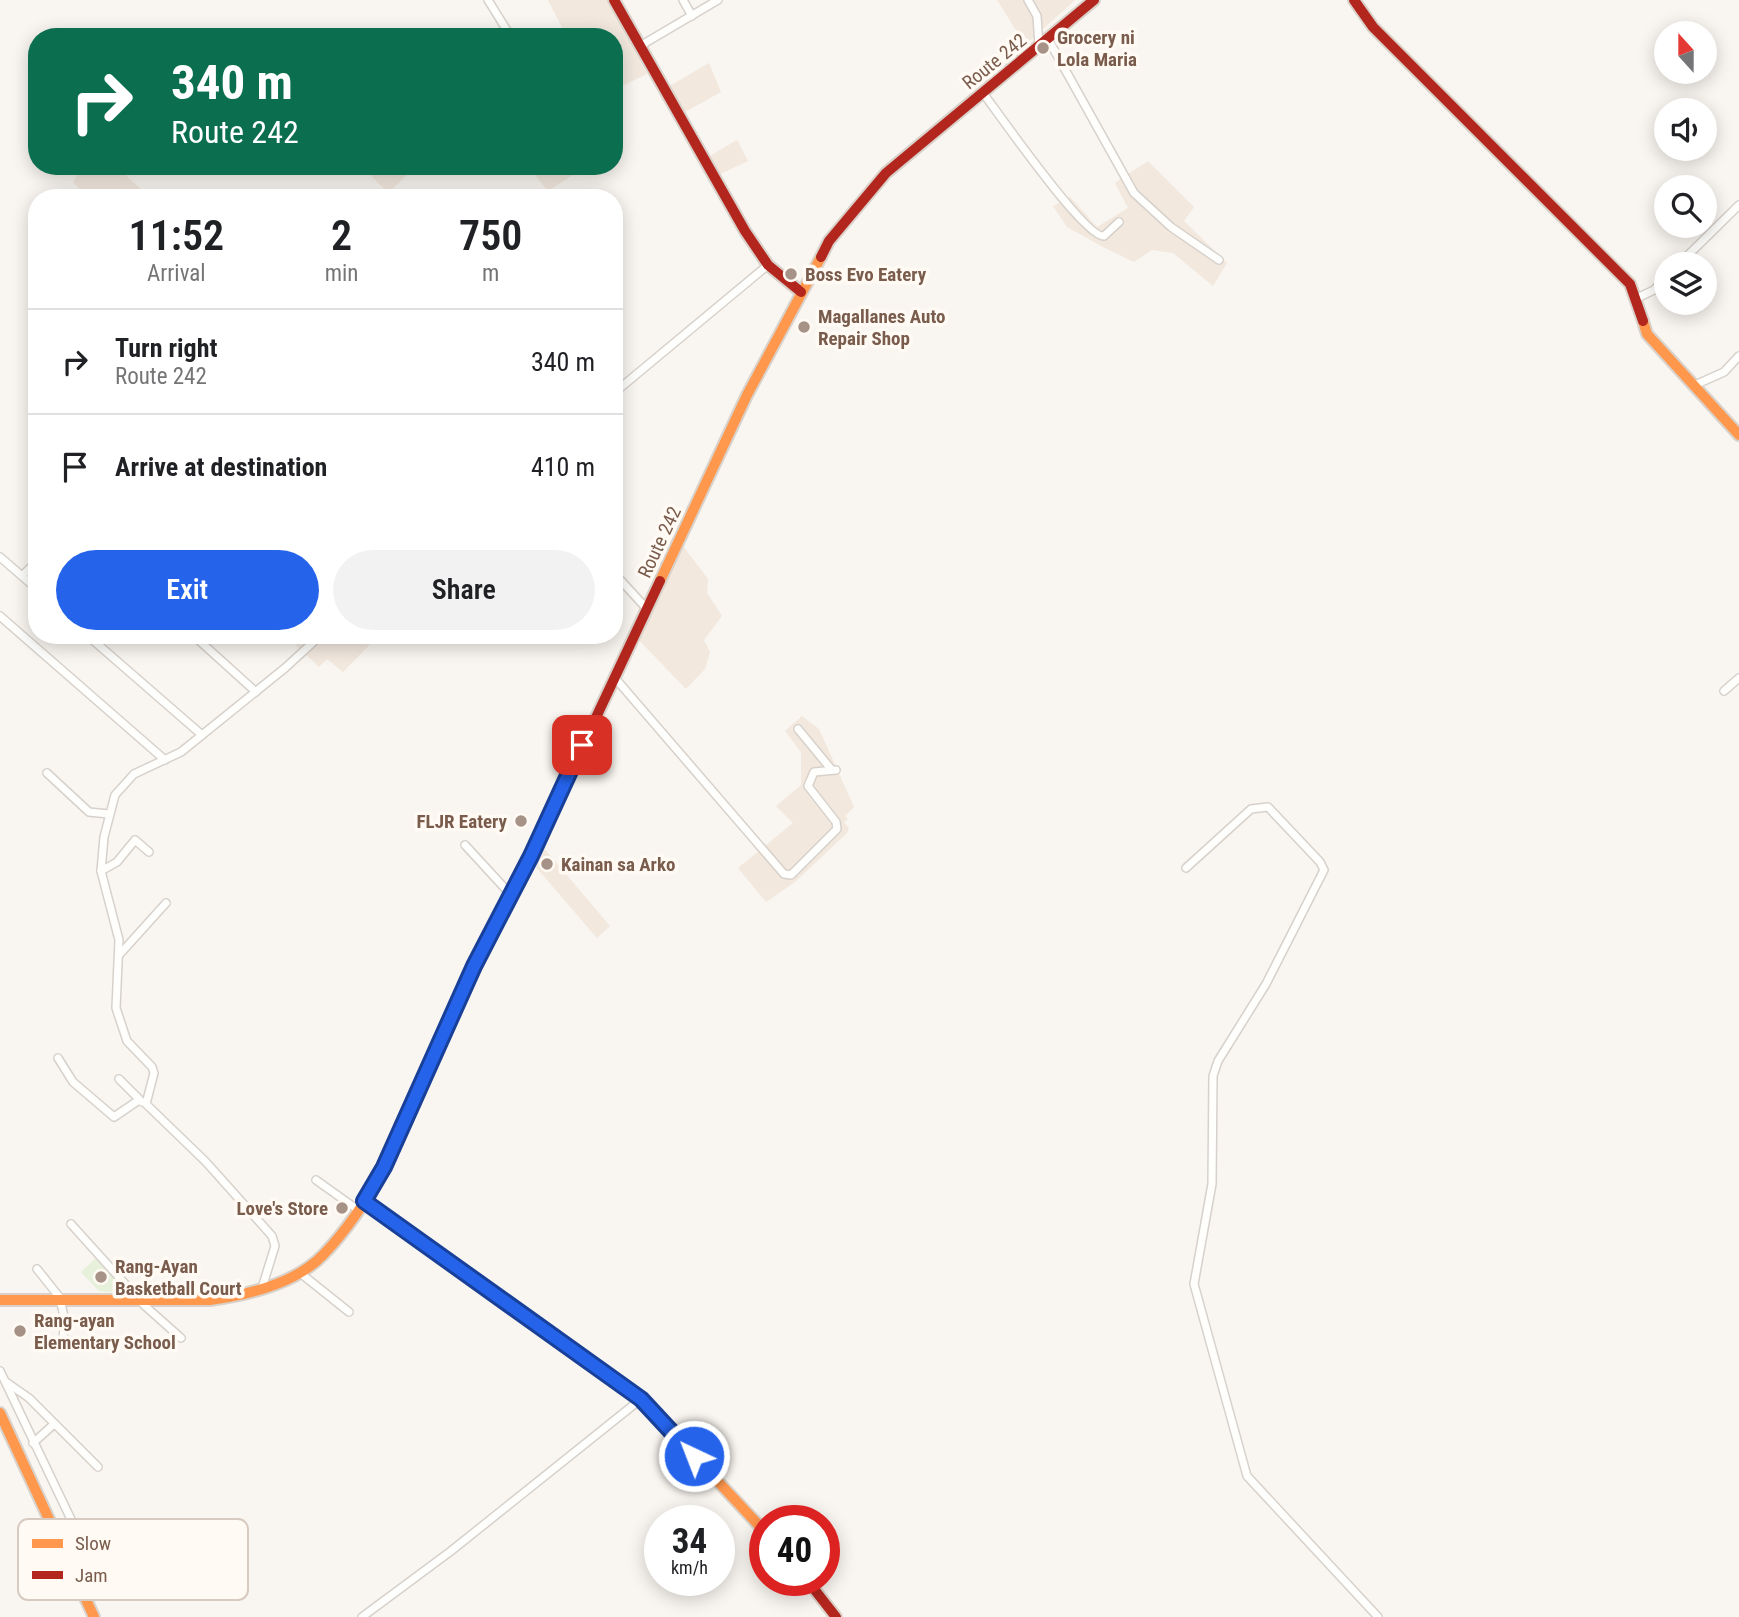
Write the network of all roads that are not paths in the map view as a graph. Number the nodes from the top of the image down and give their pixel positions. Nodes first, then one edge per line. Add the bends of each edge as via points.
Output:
1 (488, 0) edge
2 (614, 0) edge
3 (683, 0) edge
4 (718, 0) edge
5 (1028, 0) edge
6 (1094, 0) edge
7 (1354, 0) edge
8 (692, 16) junction
9 (505, 28) edge
10 (1044, 43) junction
11 (640, 46) junction
12 (983, 93) junction
13 (1739, 205) edge
14 (1119, 222) dead end
15 (1691, 252) edge
16 (1219, 260) dead end
17 (768, 265) junction
18 (1654, 290) edge
19 (800, 292) junction
20 (1637, 298) junction
21 (1739, 356) edge
22 (1695, 384) junction
23 (623, 386) edge
24 (1739, 435) edge
25 (0, 557) edge
26 (28, 570) edge
27 (22, 576) junction
28 (28, 581) edge
29 (623, 583) edge
30 (647, 609) junction
31 (0, 616) edge
32 (28, 640) edge
33 (32, 644) edge
34 (97, 644) edge
35 (204, 644) edge
36 (311, 644) edge
37 (615, 678) junction
38 (1739, 678) edge
39 (1724, 691) dead end
40 (256, 692) junction
41 (799, 729) dead end
42 (202, 735) junction
43 (165, 760) junction
44 (47, 773) dead end
45 (108, 814) junction
46 (465, 845) dead end
47 (149, 852) dead end
48 (1186, 868) dead end
49 (101, 871) junction
50 (511, 895) junction
51 (166, 903) dead end
52 (120, 954) junction
53 (58, 1058) dead end
54 (119, 1079) dead end
55 (143, 1102) junction
56 (316, 1180) dead end
57 (361, 1206) junction
58 (71, 1224) dead end
59 (37, 1269) dead end
60 (299, 1272) junction
61 (262, 1288) junction
62 (0, 1300) edge
63 (61, 1300) junction
64 (139, 1300) junction
65 (349, 1312) dead end
66 (63, 1337) dead end
67 (181, 1338) dead end
68 (0, 1371) edge
69 (6, 1382) junction
70 (641, 1399) junction
71 (0, 1413) edge
72 (53, 1425) junction
73 (33, 1443) junction
74 (98, 1467) dead end
75 (749, 1515) edge
76 (49, 1519) edge
77 (71, 1519) edge
78 (820, 1596) edge
79 (86, 1600) edge
80 (94, 1617) edge
81 (362, 1617) edge
82 (836, 1617) edge
83 (1378, 1617) edge

1 - 9 street
2 - 11 main road
3 - 8 street
4 - 8 street
5 - 10 street
6 - 10 main road, Route 242
7 - 20 main road via 1373,27 1630,284
8 - 11 street
10 - 12 main road, Route 242
10 - 16 street via 1134,193 1171,227
11 - 17 main road
12 - 14 street via 1066,203 1096,234 1104,236
12 - 19 main road, Route 242 via 870,189 829,241
13 - 15 street
17 - 19 main road
17 - 23 street
18 - 20 street
19 - 30 main road, Route 242
20 - 22 main road via 1647,334
21 - 22 street via 1724,372
22 - 24 main road
25 - 27 street
26 - 27 street
27 - 28 street
29 - 30 street
30 - 37 main road, Route 242
31 - 32 street
33 - 43 street
34 - 42 street
35 - 40 street
36 - 40 street
37 - 41 street via 784,874 790,875 837,829 808,786 814,772 834,770
37 - 50 main road, Route 242
38 - 39 street
40 - 42 street
42 - 43 street
43 - 45 street via 124,781
44 - 45 street via 89,812
45 - 49 street
46 - 50 street
47 - 49 street via 135,841 117,862
48 - 83 street via 1251,809 1268,807 1324,870 1213,1076 1212,1184 1194,1284 1247,1476
49 - 52 street
50 - 57 main road, Route 242 via 384,1167
51 - 52 street
52 - 55 street via 116,1009 127,1041 154,1073
53 - 55 street via 74,1082 114,1117
54 - 55 street
55 - 61 street via 206,1162 272,1236 275,1246
56 - 57 street
57 - 60 main road, Route 242 via 322,1256
57 - 70 main road
58 - 64 street
59 - 63 street
60 - 61 main road, Route 242
60 - 65 street
61 - 64 main road, Route 242 via 210,1300
62 - 63 main road, Route 242
63 - 64 main road, Route 242
63 - 66 street
64 - 67 street
68 - 69 street
69 - 72 street via 29,1398
69 - 73 street
70 - 75 main road
70 - 81 street
71 - 76 main road
72 - 73 street
72 - 74 street
73 - 77 street
78 - 82 main road
79 - 80 main road

